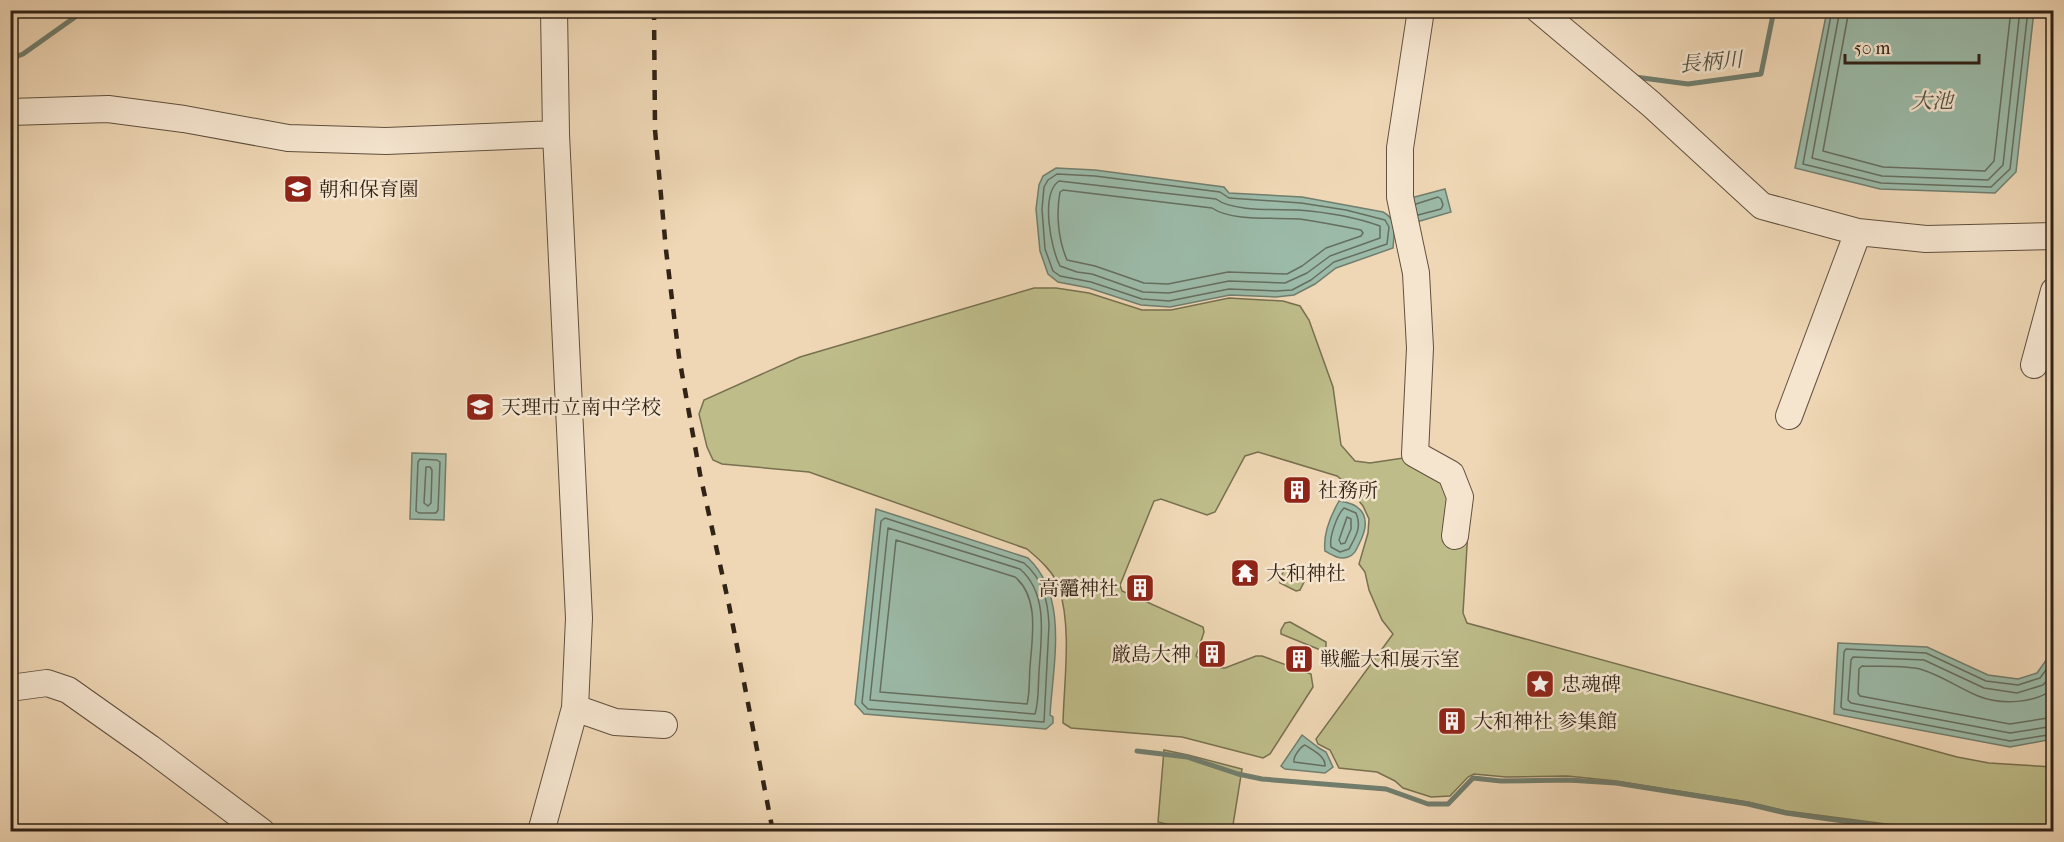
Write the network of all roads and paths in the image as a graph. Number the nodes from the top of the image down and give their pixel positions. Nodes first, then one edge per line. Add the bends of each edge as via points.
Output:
1 (554, 10) edge
2 (1421, 10) edge
3 (1539, 10) edge
4 (1570, 23) edge
5 (10, 112) edge
6 (556, 134) junction
7 (1858, 232) junction
8 (2054, 236) edge
9 (2054, 291) edge
10 (2034, 365) dead end
11 (1789, 416) dead end
12 (1455, 536) dead end
13 (10, 688) edge
14 (575, 708) junction
15 (664, 725) dead end
16 (262, 831) edge
17 (541, 831) edge

1 - 6 street
2 - 12 street via 1400,148 1400,197 1416,273 1420,348 1415,454 1451,474 1460,497
3 - 4 street
4 - 7 street via 1762,206
5 - 6 street via 108,109 288,138 386,141
6 - 14 street via 579,618
7 - 8 street via 1926,239
7 - 11 street
9 - 10 street
13 - 16 street via 47,683 78,696
14 - 15 street via 615,722
14 - 17 street

